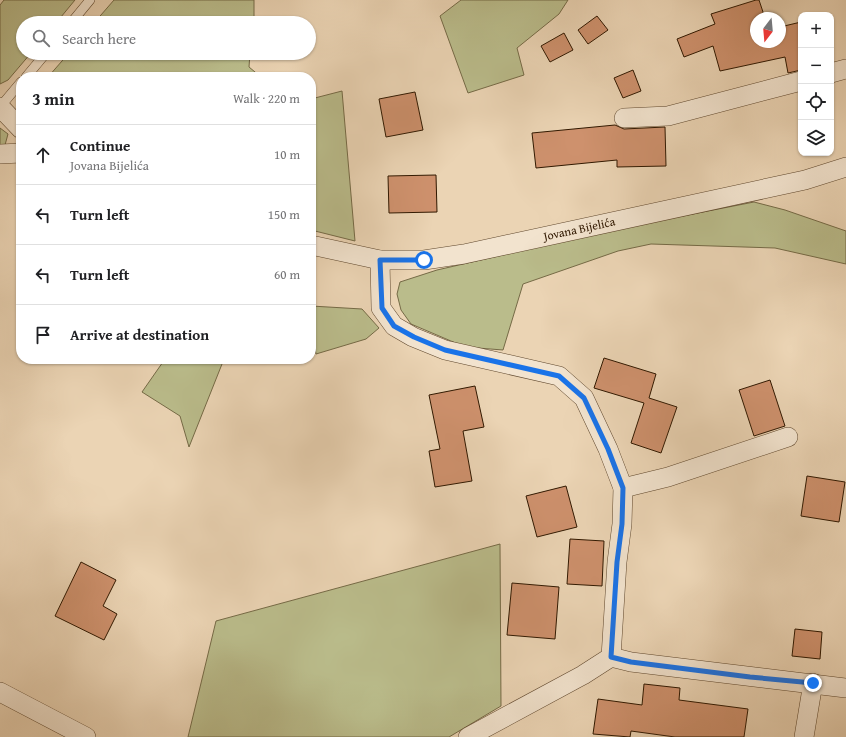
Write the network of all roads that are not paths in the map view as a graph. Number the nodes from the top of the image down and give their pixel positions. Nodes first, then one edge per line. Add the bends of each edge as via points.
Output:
1 (90, 0) edge
2 (77, 16) edge
3 (40, 60) edge
4 (846, 69) edge
5 (30, 72) edge
6 (834, 72) edge
7 (798, 82) edge
8 (16, 88) edge
9 (0, 108) edge
10 (624, 118) dead end
11 (16, 124) edge
12 (16, 153) edge
13 (0, 154) edge
14 (846, 167) edge
15 (316, 246) edge
16 (380, 260) junction
17 (788, 438) dead end
18 (623, 488) junction
19 (611, 657) junction
20 (813, 683) junction
21 (846, 688) edge
22 (0, 692) edge
23 (86, 737) edge
24 (468, 737) edge
25 (804, 737) edge

1 - 2 lane
3 - 5 lane
4 - 6 street
7 - 10 street via 668,116
8 - 9 lane
9 - 11 street
12 - 13 street
14 - 16 street, Jovana Bijelića via 805,180 464,254 424,260
15 - 16 street, Jovana Bijelića
16 - 18 street via 382,308 394,326 445,350 559,376 584,398
17 - 18 street via 668,477
18 - 19 street
19 - 20 street via 631,662
19 - 24 street via 583,675
20 - 21 street
20 - 25 street
22 - 23 street

